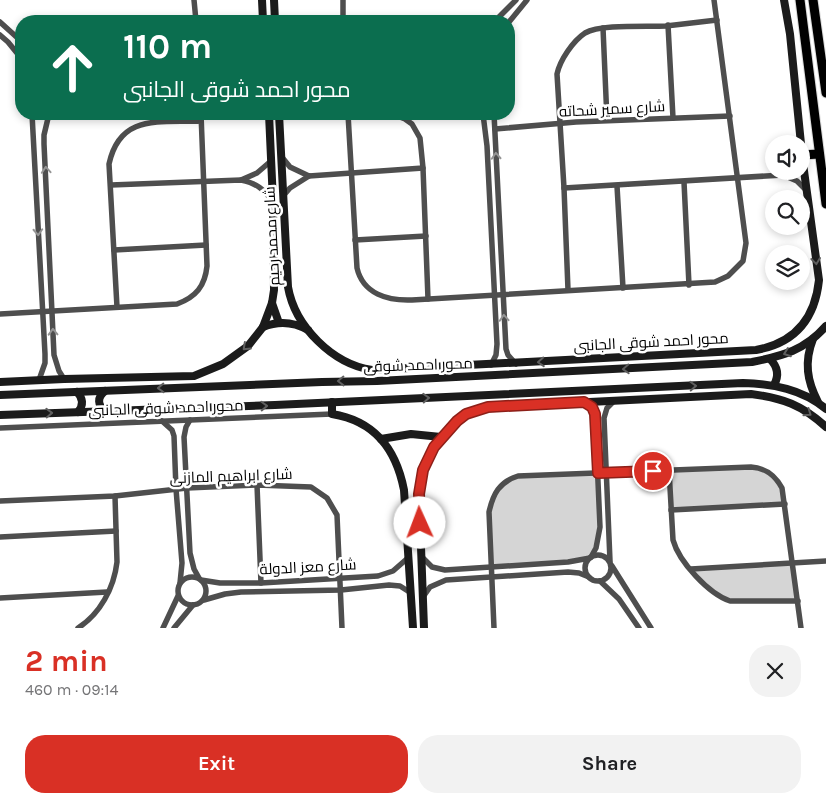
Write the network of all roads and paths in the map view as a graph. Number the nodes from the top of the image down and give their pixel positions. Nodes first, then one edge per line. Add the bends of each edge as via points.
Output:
1 (194, 0) edge
2 (262, 0) edge
3 (274, 0) edge
4 (342, 0) edge
5 (516, 0) edge
6 (527, 0) edge
7 (714, 0) edge
8 (784, 0) edge
9 (800, 0) edge
10 (813, 0) edge
11 (195, 15) edge
12 (263, 15) edge
13 (275, 15) edge
14 (343, 15) edge
15 (501, 15) edge
16 (515, 15) edge
17 (717, 20) junction
18 (0, 22) edge
19 (668, 26) junction
20 (603, 28) junction
21 (0, 35) edge
22 (15, 36) edge
23 (15, 51) edge
24 (826, 93) edge
25 (730, 116) junction
26 (673, 118) junction
27 (32, 120) edge
28 (48, 120) edge
29 (269, 120) edge
30 (279, 120) edge
31 (348, 120) edge
32 (406, 120) edge
33 (484, 120) edge
34 (494, 120) edge
35 (607, 120) junction
36 (201, 121) joint
37 (560, 123) junction
38 (495, 129) junction
39 (800, 135) edge
40 (819, 154) junction
41 (810, 155) edge
42 (281, 156) junction
43 (271, 161) junction
44 (423, 168) junction
45 (350, 174) junction
46 (765, 175) edge
47 (309, 176) junction
48 (738, 178) junction
49 (241, 180) junction
50 (795, 180) edge
51 (204, 182) junction
52 (684, 182) junction
53 (111, 184) junction
54 (617, 186) junction
55 (564, 188) junction
56 (807, 190) edge
57 (283, 196) junction
58 (273, 202) junction
59 (826, 204) edge
60 (810, 212) edge
61 (426, 236) junction
62 (355, 240) junction
63 (206, 245) junction
64 (114, 250) junction
65 (689, 285) junction
66 (623, 288) junction
67 (568, 290) junction
68 (494, 294) junction
69 (503, 294) junction
70 (428, 298) junction
71 (272, 303) junction
72 (292, 303) junction
73 (117, 307) junction
74 (43, 312) junction
75 (53, 312) junction
76 (0, 314) edge
77 (283, 323) junction
78 (826, 326) edge
79 (263, 327) junction
80 (311, 333) junction
81 (813, 339) junction
82 (770, 359) junction
83 (516, 364) junction
84 (490, 365) junction
85 (377, 370) junction
86 (194, 376) junction
87 (64, 379) junction
88 (39, 380) junction
89 (377, 381) junction
90 (0, 382) edge
91 (774, 385) junction
92 (194, 387) junction
93 (643, 388) junction
94 (105, 391) junction
95 (77, 392) junction
96 (502, 394) junction
97 (0, 395) edge
98 (643, 400) junction
99 (614, 401) junction
100 (332, 402) junction
101 (584, 402) junction
102 (819, 403) junction
103 (503, 406) junction
104 (826, 408) edge
105 (106, 411) junction
106 (78, 412) junction
107 (332, 414) junction
108 (0, 415) edge
109 (190, 420) junction
110 (162, 421) junction
111 (826, 427) edge
112 (0, 428) edge
113 (441, 437) junction
114 (381, 439) junction
115 (669, 470) junction
116 (598, 473) junction
117 (606, 473) junction
118 (257, 485) junction
119 (187, 488) junction
120 (176, 489) junction
121 (115, 496) junction
122 (0, 501) edge
123 (785, 504) junction
124 (671, 510) junction
125 (116, 531) junction
126 (0, 537) edge
127 (421, 556) junction
128 (409, 557) junction
129 (591, 557) junction
130 (826, 561) edge
131 (610, 563) junction
132 (793, 563) junction
133 (491, 568) junction
134 (690, 569) junction
135 (589, 577) junction
136 (341, 578) junction
137 (492, 578) junction
138 (200, 579) junction
139 (600, 581) junction
140 (180, 583) junction
141 (261, 583) junction
142 (341, 590) junction
143 (107, 592) junction
144 (411, 593) junction
145 (178, 596) junction
146 (423, 597) junction
147 (0, 598) edge
148 (204, 600) junction
149 (798, 601) junction
150 (193, 605) junction
151 (78, 628) edge
152 (163, 628) edge
153 (174, 628) edge
154 (342, 628) edge
155 (413, 628) edge
156 (424, 628) edge
157 (494, 628) edge
158 (639, 628) edge
159 (651, 628) edge
160 (801, 628) edge

1 - 11 street
2 - 12 street
3 - 13 street
4 - 14 street
5 - 15 street
6 - 16 street
7 - 17 street
8 - 39 street
9 - 40 main road
10 - 24 main road
17 - 19 street
17 - 25 street
18 - 22 street
19 - 20 street
19 - 26 street
20 - 35 street
20 - 37 street via 584,34 558,66
21 - 23 street
25 - 26 street, شارع سمير شحاته
25 - 48 street
26 - 35 street, شارع سمير شحاته
27 -> 74 street
75 -> 28 street via 44,144
29 - 43 street, شارع محمد رحيم
30 - 42 street, شارع محمد رحيم
31 - 45 street
32 - 44 street via 417,131
33 - 68 street
34 - 38 street
35 - 37 street, شارع سمير شحاته
36 - 51 street
36 - 53 street via 148,123 126,131 112,151 109,164
37 - 38 street, شارع سمير شحاته
37 - 55 street
69 -> 38 street
40 - 41 main road
40 - 59 main road
42 - 47 street via 290,167
42 - 57 street, شارع محمد رحيم
43 - 49 street via 257,173
43 - 58 street, شارع محمد رحيم
44 - 45 street
44 - 61 street
45 - 47 street
45 - 62 street
46 - 48 street
47 - 57 street
48 - 52 street
48 - 65 street via 746,243 743,261 721,280
49 - 51 street
49 - 58 street via 260,187
50 - 56 street
51 - 53 street
51 - 63 street
52 - 54 street
52 - 65 street
53 - 64 street
54 - 55 street
54 - 66 street
55 - 67 street
57 - 72 street, شارع محمد رحيم via 288,288
58 - 71 street, شارع محمد رحيم
60 -> 83 street, محور احمد شوقى الجانبى via 819,280 817,297 799,328 773,347
61 - 62 street
61 - 70 street
62 - 70 street via 359,274 368,288 380,296 397,300
63 - 64 street
63 - 73 street via 206,277 202,286 187,300 177,304
64 - 73 street
65 - 66 street
66 - 67 street
67 - 69 street
68 - 69 street
68 - 70 street
68 - 84 street via 497,350
83 -> 69 street via 506,349
71 - 77 street
71 - 79 street, شارع محمد رحيم
72 - 77 street
72 - 80 street, شارع محمد رحيم
73 - 75 street
74 - 75 street
74 - 76 street
74 - 88 street via 45,363
87 -> 75 street via 54,355
77 - 79 street
77 - 80 street via 300,326
78 - 81 street, محور احمد شوقى
79 -> 86 street, شارع محمد رحيم via 236,356
80 - 85 street, شارع محمد رحيم via 341,359
81 -> 82 street, محور احمد شوقى via 790,353
81 - 102 street via 807,371
82 -> 89 street, محور احمد شوقى
82 - 91 street via 777,369
83 - 84 street, محور احمد شوقى الجانبى
84 - 85 street, محور احمد شوقى الجانبى
85 - 89 street
86 - 87 street, محور احمد شوقى الجانبى
86 - 92 street
87 - 88 street, محور احمد شوقى الجانبى
88 - 90 street, محور احمد شوقى الجانبى
89 -> 92 street, محور احمد شوقى
93 -> 91 street
91 - 102 street
92 -> 94 street, محور احمد شوقى
93 - 96 street
93 - 98 street
94 - 95 street, محور احمد شوقى
94 - 105 street via 99,403
95 - 97 street, محور احمد شوقى
95 - 106 street via 82,400
100 -> 96 street
96 - 103 street
98 - 99 street
98 -> 111 street via 751,394 769,396 800,406
99 - 101 street
99 - 117 street via 604,418
105 -> 100 street
100 - 107 street
101 - 103 street
101 - 116 street via 592,407 595,414
102 - 104 street
103 - 113 street via 466,414
105 - 106 street
108 -> 106 street
107 - 109 street, محور احمد شوقى الجانبى
107 - 114 street via 363,424
109 - 110 street, محور احمد شوقى الجانبى
109 - 119 street via 185,432
110 - 112 street, محور احمد شوقى الجانبى
110 - 120 street via 174,436
113 - 114 street via 411,434
113 - 127 street via 428,458 420,482
114 - 128 street via 390,450 401,475
115 - 117 street
115 - 123 street via 767,470 782,488
115 - 124 street
116 - 117 street
116 - 129 street via 600,532
116 - 133 street via 518,476 504,482 494,494 489,512
117 - 131 street
118 - 119 street, شارع ابراهيم المازنى
118 - 136 street, شارع ابراهيم المازنى via 311,487 327,498 337,515
118 - 141 street
119 - 120 street, شارع ابراهيم المازنى
119 - 138 street via 190,553
120 - 121 street, شارع ابراهيم المازنى
120 - 140 street via 182,563
121 - 122 street, شارع ابراهيم المازنى
121 - 125 street
123 - 124 street
123 - 132 street
124 - 134 street via 675,549
125 - 126 street
125 - 143 street via 116,571
127 - 128 street
127 - 133 street via 438,569
127 - 146 street
128 - 136 street, شارع معز الدولة via 396,570 386,574
128 - 144 street
129 - 131 street via 602,555
129 - 133 street
129 - 135 street via 586,567
130 - 132 street
131 - 139 street via 609,576
131 - 159 street
132 - 134 street
132 - 149 street
133 - 137 street
134 - 149 street via 716,595 730,601
135 - 137 street via 568,572
135 - 139 street
136 - 141 street, شارع معز الدولة
136 - 142 street, شارع ابراهيم المازنى
137 - 146 street via 446,580 430,588
137 - 157 street
138 - 140 street via 190,577
138 - 141 street, شارع معز الدولة
138 - 148 street via 206,589
139 - 158 street via 619,599
140 - 145 street
142 - 144 street, شارع معز الدولة via 389,585 400,586
142 - 148 street, شارع معز الدولة via 241,592
142 - 154 street, شارع ابراهيم المازنى
143 - 147 street
143 - 151 street via 96,613
144 - 155 street
145 - 150 street via 184,603
145 - 152 street
146 - 156 street
148 - 150 street
149 - 160 street
150 - 153 street

